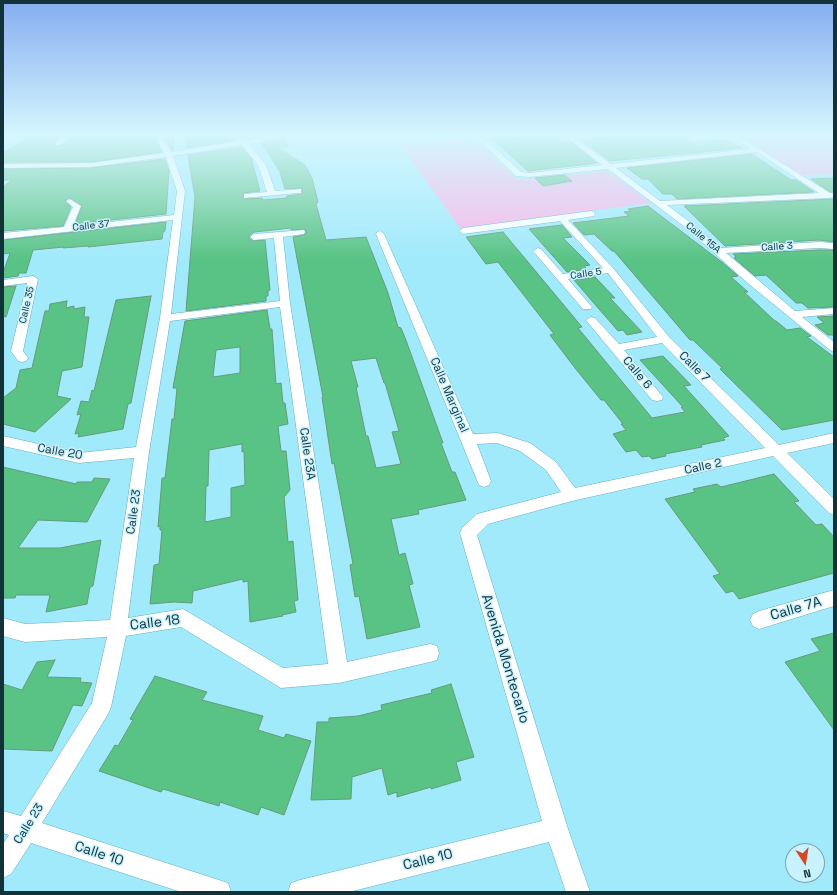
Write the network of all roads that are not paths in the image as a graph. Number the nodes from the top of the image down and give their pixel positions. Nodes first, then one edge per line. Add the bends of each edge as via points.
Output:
1 (176, 177) edge
2 (266, 177) edge
3 (624, 177) edge
4 (801, 177) edge
5 (298, 191) dead end
6 (272, 194) junction
7 (247, 196) dead end
8 (832, 196) edge
9 (70, 201) dead end
10 (661, 203) junction
11 (591, 214) dead end
12 (178, 217) junction
13 (562, 218) junction
14 (68, 228) junction
15 (463, 231) dead end
16 (301, 232) dead end
17 (278, 234) junction
18 (380, 234) dead end
19 (3, 236) edge
20 (254, 237) dead end
21 (834, 246) edge
22 (538, 251) dead end
23 (719, 251) junction
24 (610, 270) junction
25 (561, 277) junction
26 (3, 283) edge
27 (285, 303) junction
28 (587, 307) dead end
29 (834, 311) edge
30 (792, 314) junction
31 (165, 318) junction
32 (591, 320) dead end
33 (665, 339) junction
34 (616, 348) junction
35 (834, 348) edge
36 (22, 358) dead end
37 (657, 397) dead end
38 (834, 438) edge
39 (468, 439) junction
40 (3, 441) edge
41 (778, 451) junction
42 (142, 452) junction
43 (484, 481) dead end
44 (572, 495) junction
45 (834, 509) edge
46 (834, 598) edge
47 (759, 620) dead end
48 (3, 627) edge
49 (118, 628) junction
50 (430, 653) dead end
51 (339, 673) junction
52 (3, 822) edge
53 (556, 829) junction
54 (25, 830) junction
55 (3, 866) edge
56 (219, 892) edge
57 (300, 892) edge
58 (578, 892) edge

1 - 12 street, Calle 23 via 181,191
2 - 6 street
3 - 10 street, Calle 15A
4 - 8 street
5 - 6 street
6 - 7 street
8 - 10 street
9 - 14 street via 77,206
10 - 23 street, Calle 15A
11 - 13 street
12 - 14 street, Calle 37
12 - 31 street, Calle 23
13 - 15 street
13 - 24 street, Calle 7
14 - 19 street, Calle 37
16 - 17 street
17 - 20 street
17 - 27 street, Calle 23A
18 - 39 street, Calle Marginal
21 - 23 street, Calle 3
22 - 25 street, Calle 5
23 - 30 street, Calle 15A
24 - 25 street, Calle 5
24 - 33 street, Calle 7
25 - 28 street, Calle 5
26 - 36 street, Calle 35 via 33,279 17,351
27 - 31 street
27 - 51 street, Calle 23A
29 - 30 street
30 - 35 street, Calle 15A
31 - 42 street, Calle 23
32 - 34 street, Calle 6
33 - 34 street, Calle 6
33 - 41 street, Calle 7
34 - 37 street, Calle 6
38 - 41 street, Calle 2
39 - 43 street
39 - 44 street, Calle Marginal via 498,438 525,446 551,466
40 - 42 street, Calle 20 via 79,458
41 - 44 street, Calle 2
41 - 45 street, Calle 7
42 - 49 street, Calle 23
44 - 53 street, Avenida Montecarlo via 483,519 468,533
46 - 47 street, Calle 7A
48 - 49 street, Calle 18 via 25,633
49 - 51 street, Calle 18 via 183,618 281,678
49 - 54 street, Calle 23 via 101,707
50 - 51 street, Calle 18
52 - 54 street, Calle 10
53 - 57 street, Calle 10
53 - 58 street, Avenida Montecarlo
54 - 55 street, Calle 23
54 - 56 street, Calle 10

